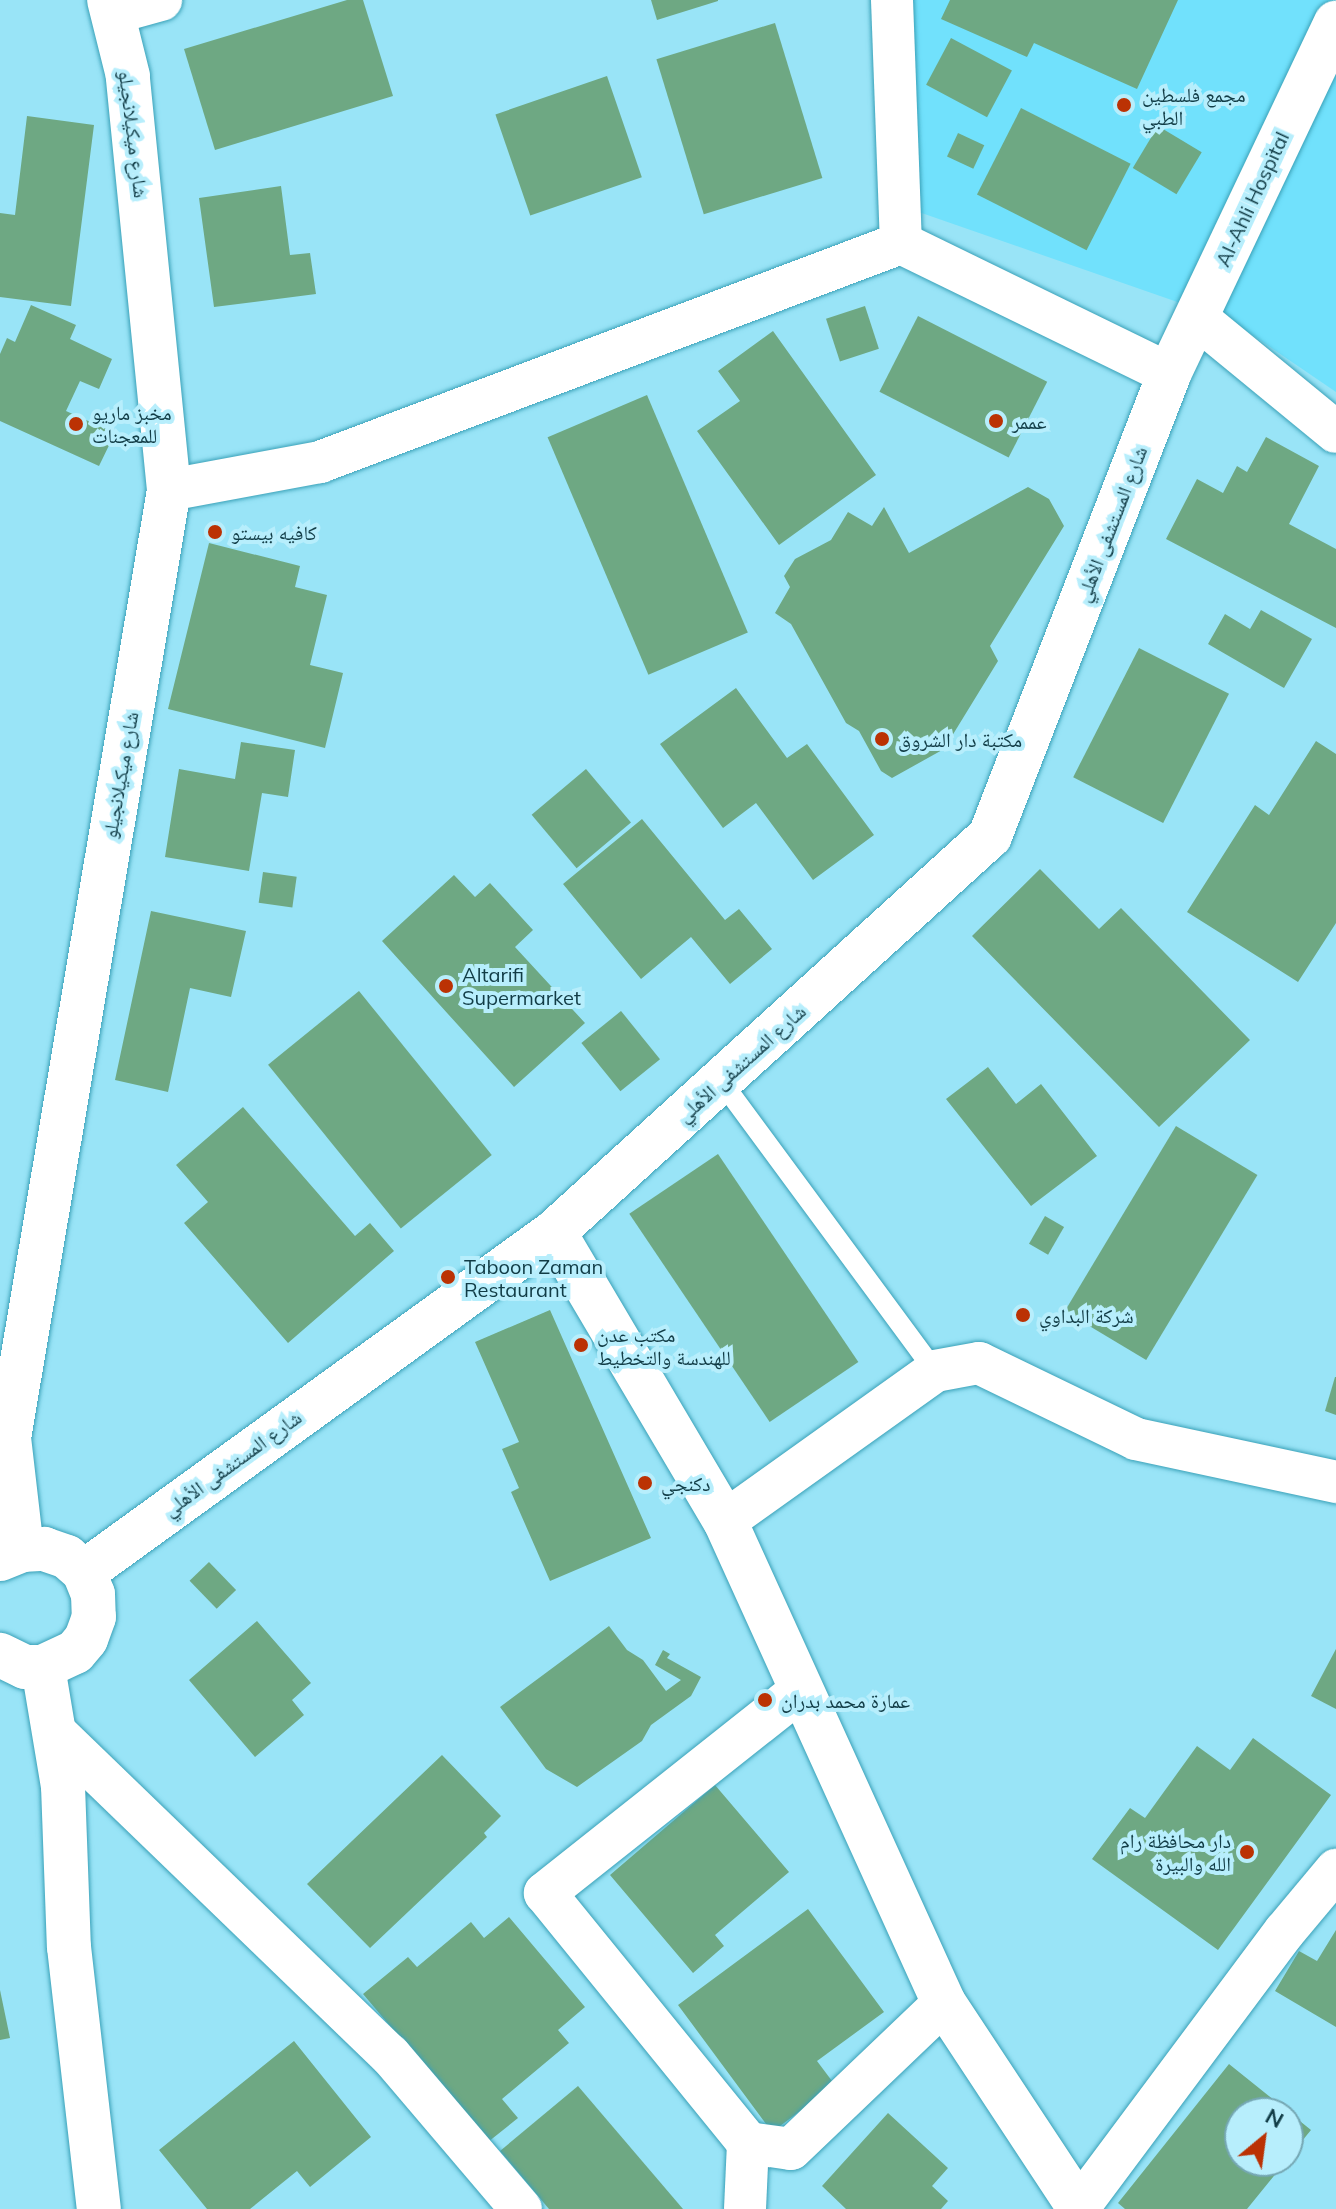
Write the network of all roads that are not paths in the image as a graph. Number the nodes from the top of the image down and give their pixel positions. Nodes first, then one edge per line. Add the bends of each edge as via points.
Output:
1 (161, 0) edge
2 (892, 0) edge
3 (112, 6) edge
4 (1336, 23) edge
5 (901, 243) junction
6 (1196, 317) junction
7 (1169, 374) junction
8 (1336, 432) edge
9 (169, 490) junction
10 (721, 1081) junction
11 (554, 1232) junction
12 (935, 1371) junction
13 (1336, 1482) edge
14 (725, 1521) junction
15 (11, 1554) edge
16 (84, 1572) junction
17 (0, 1655) edge
18 (43, 1667) junction
19 (801, 1690) junction
20 (54, 1731) junction
21 (1336, 1870) edge
22 (944, 2003) junction
23 (748, 2143) junction
24 (1080, 2208) edge
25 (99, 2209) edge
26 (521, 2209) edge
27 (745, 2209) edge

1 - 3 street
2 - 5 street
3 - 9 street, شارع ميكيلانجيلو via 128,76 144,209
4 - 6 street, Al-Ahli Hospital
5 - 7 street
5 - 9 street via 320,462
6 - 7 street, Al-Ahli Hospital
6 - 8 street
7 - 10 street, شارع المستشفى الأهلي via 990,836
9 - 15 street, شارع ميكيلانجيلو via 9,1438
10 - 11 street, شارع المستشفى الأهلي
10 - 12 lane
11 - 14 street
11 - 16 street, شارع المستشفى الأهلي
12 - 13 street via 979,1363 1136,1439
12 - 14 street
14 - 19 street
15 - 16 street via 44,1549 67,1557
16 - 18 street via 93,1594 94,1617 86,1639 75,1652
17 - 18 street via 25,1667
18 - 20 street
19 - 22 street
19 - 23 street via 545,1893
20 - 25 street via 63,1786 69,1947
20 - 26 street via 390,2055
21 - 24 street
22 - 23 street via 791,2149
22 - 24 street
23 - 27 street

